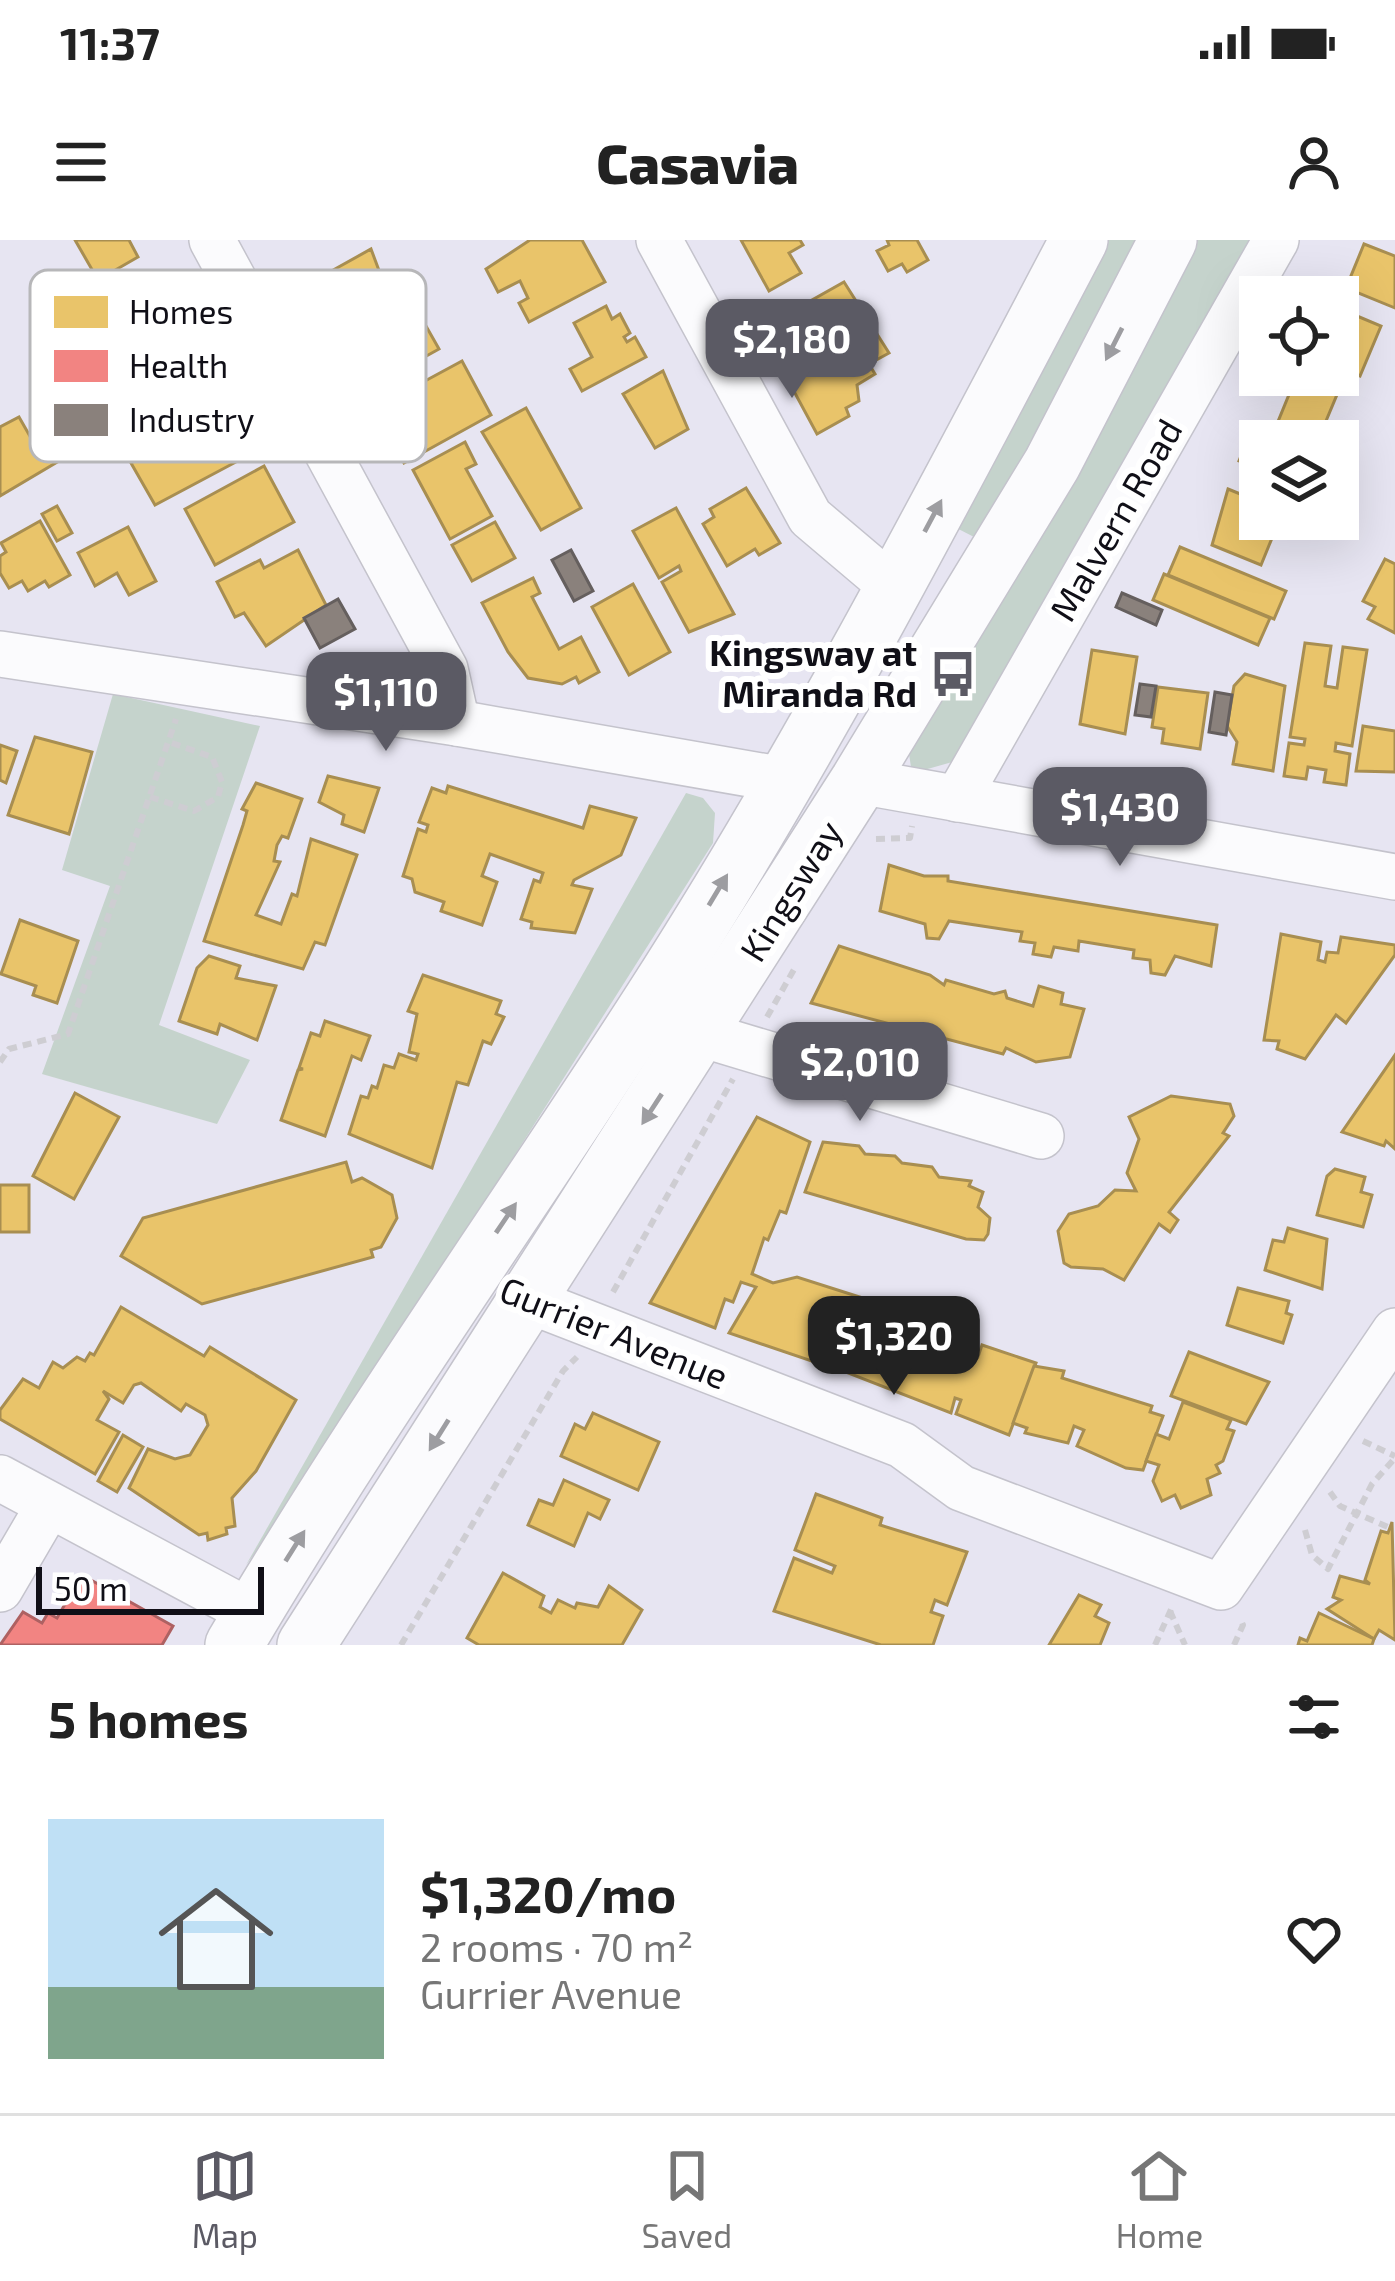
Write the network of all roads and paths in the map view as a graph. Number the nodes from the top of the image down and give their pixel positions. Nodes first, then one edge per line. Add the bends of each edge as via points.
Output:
1 (212, 240) edge
2 (658, 240) edge
3 (1079, 240) edge
4 (1168, 240) edge
5 (1276, 240) edge
6 (228, 270) edge
7 (333, 462) edge
8 (895, 589) junction
9 (0, 654) edge
10 (184, 684) junction
11 (457, 723) junction
12 (169, 742) junction
13 (784, 780) junction
14 (859, 782) junction
15 (151, 797) junction
16 (957, 799) junction
17 (912, 822) dead end
18 (865, 849) dead end
19 (1395, 877) edge
20 (803, 953) dead end
21 (759, 1030) dead end
22 (720, 1052) junction
23 (0, 1062) edge
24 (1041, 1136) dead end
25 (468, 1274) junction
26 (525, 1299) junction
27 (602, 1311) dead end
28 (1395, 1331) edge
29 (584, 1353) dead end
30 (1363, 1441) dead end
31 (1395, 1457) edge
32 (0, 1478) edge
33 (1330, 1492) dead end
34 (50, 1505) junction
35 (1356, 1514) junction
36 (1390, 1528) dead end
37 (1305, 1530) dead end
38 (9, 1574) edge
39 (1170, 1611) dead end
40 (243, 1629) edge
41 (306, 1645) edge
42 (401, 1645) edge
43 (1185, 1645) edge

1 - 6 street
2 - 8 street via 810,517
8 -> 3 main road, Kingsway
4 -> 14 main road, Kingsway via 1052,464
5 - 16 street, Malvern Road
7 - 11 street via 446,669
8 - 13 main road, Kingsway
9 - 10 street
10 - 11 street
10 - 12 path
11 - 13 street
12 - 15 path
12 - 15 path via 212,757 222,782 218,797 194,812
13 - 14 main road
25 -> 13 main road, Kingsway via 655,997
14 - 16 street
14 - 22 main road, Kingsway
15 - 23 path via 68,1034 9,1049
16 - 19 street
17 - 18 path via 910,838 873,839
20 - 21 path
22 - 24 street
22 -> 26 main road, Kingsway
22 - 27 path
25 - 26 main road, Gurrier Avenue
40 -> 25 main road, Kingsway
26 - 28 street, Gurrier Avenue via 902,1444 962,1488 1221,1587
26 -> 41 main road, Kingsway
29 - 42 path via 563,1370
30 - 31 path
31 - 35 path
32 - 34 street
33 - 35 path
34 - 38 street
34 - 40 street
35 - 36 path
35 - 37 path via 1328,1569 1312,1555
39 - 43 path

